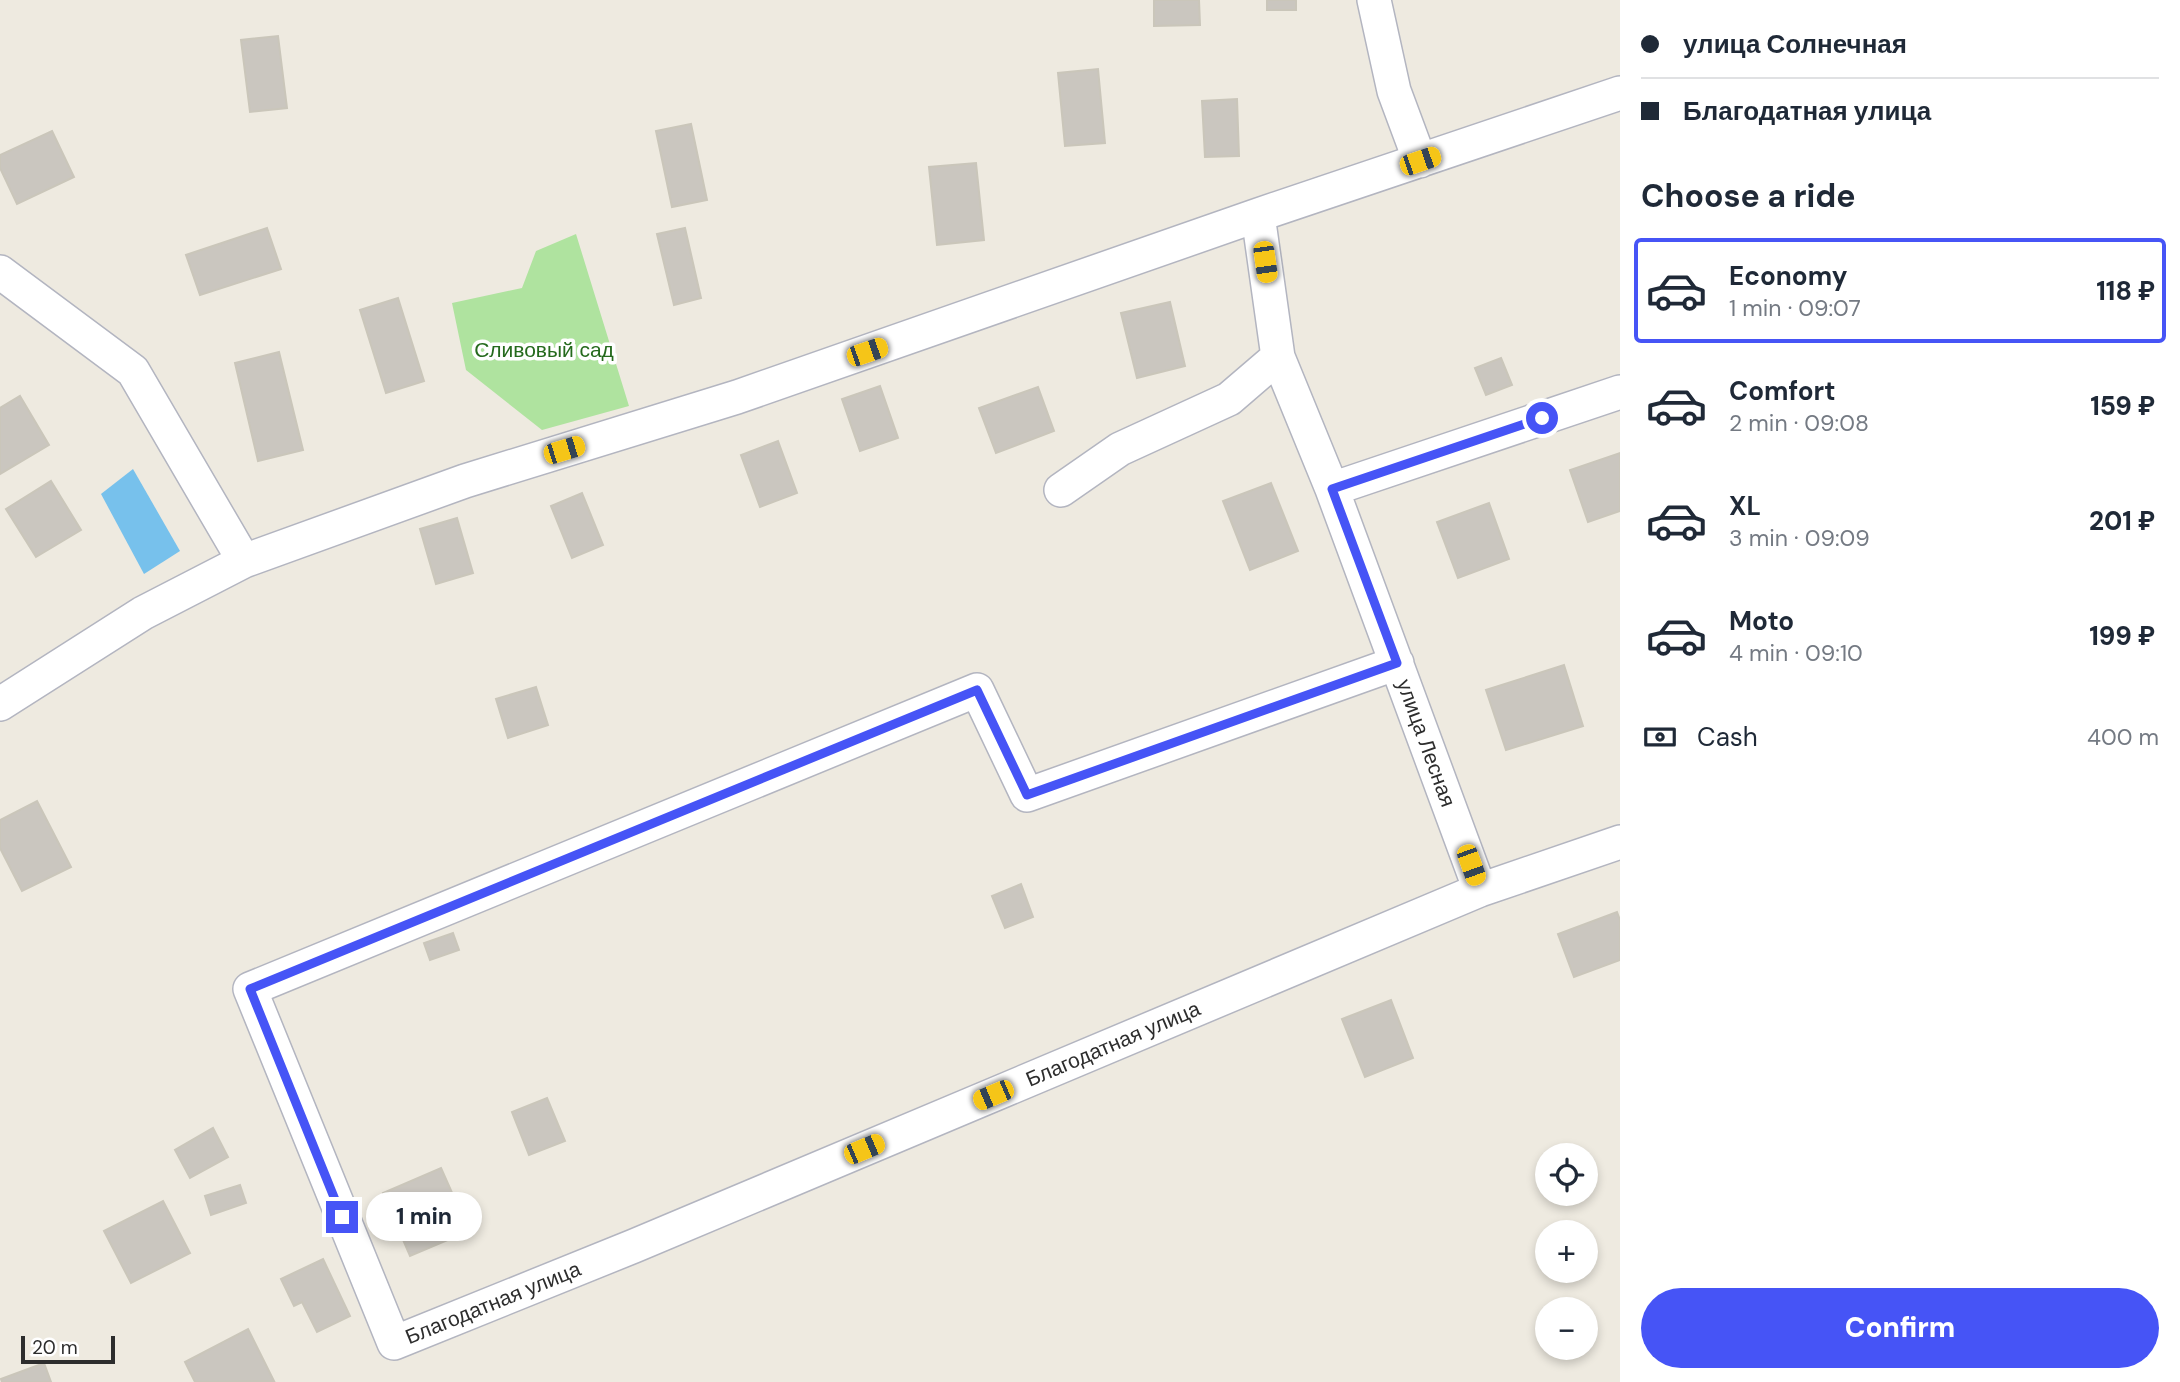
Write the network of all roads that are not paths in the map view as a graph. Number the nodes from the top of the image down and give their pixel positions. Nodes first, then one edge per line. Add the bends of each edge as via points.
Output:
1 (1374, 0) edge
2 (1620, 93) edge
3 (1420, 161) junction
4 (1258, 215) junction
5 (0, 272) edge
6 (1278, 357) junction
7 (1620, 392) edge
8 (1332, 489) junction
9 (1061, 490) dead end
10 (244, 561) junction
11 (1397, 663) junction
12 (0, 704) edge
13 (1620, 842) edge
14 (1480, 890) junction

1 - 3 street via 1394,91
2 - 3 street
3 - 4 street
4 - 6 street, улица Лесная
4 - 10 street via 737,397 465,481
5 - 10 street via 133,371
6 - 8 street, улица Лесная
6 - 9 street via 1229,399 1120,449
7 - 8 street
8 - 11 street, улица Лесная
10 - 12 street via 143,612
11 - 14 street, улица Лесная
11 - 14 street, Благодатная улица via 1027,795 977,690 250,989 394,1343
13 - 14 street

